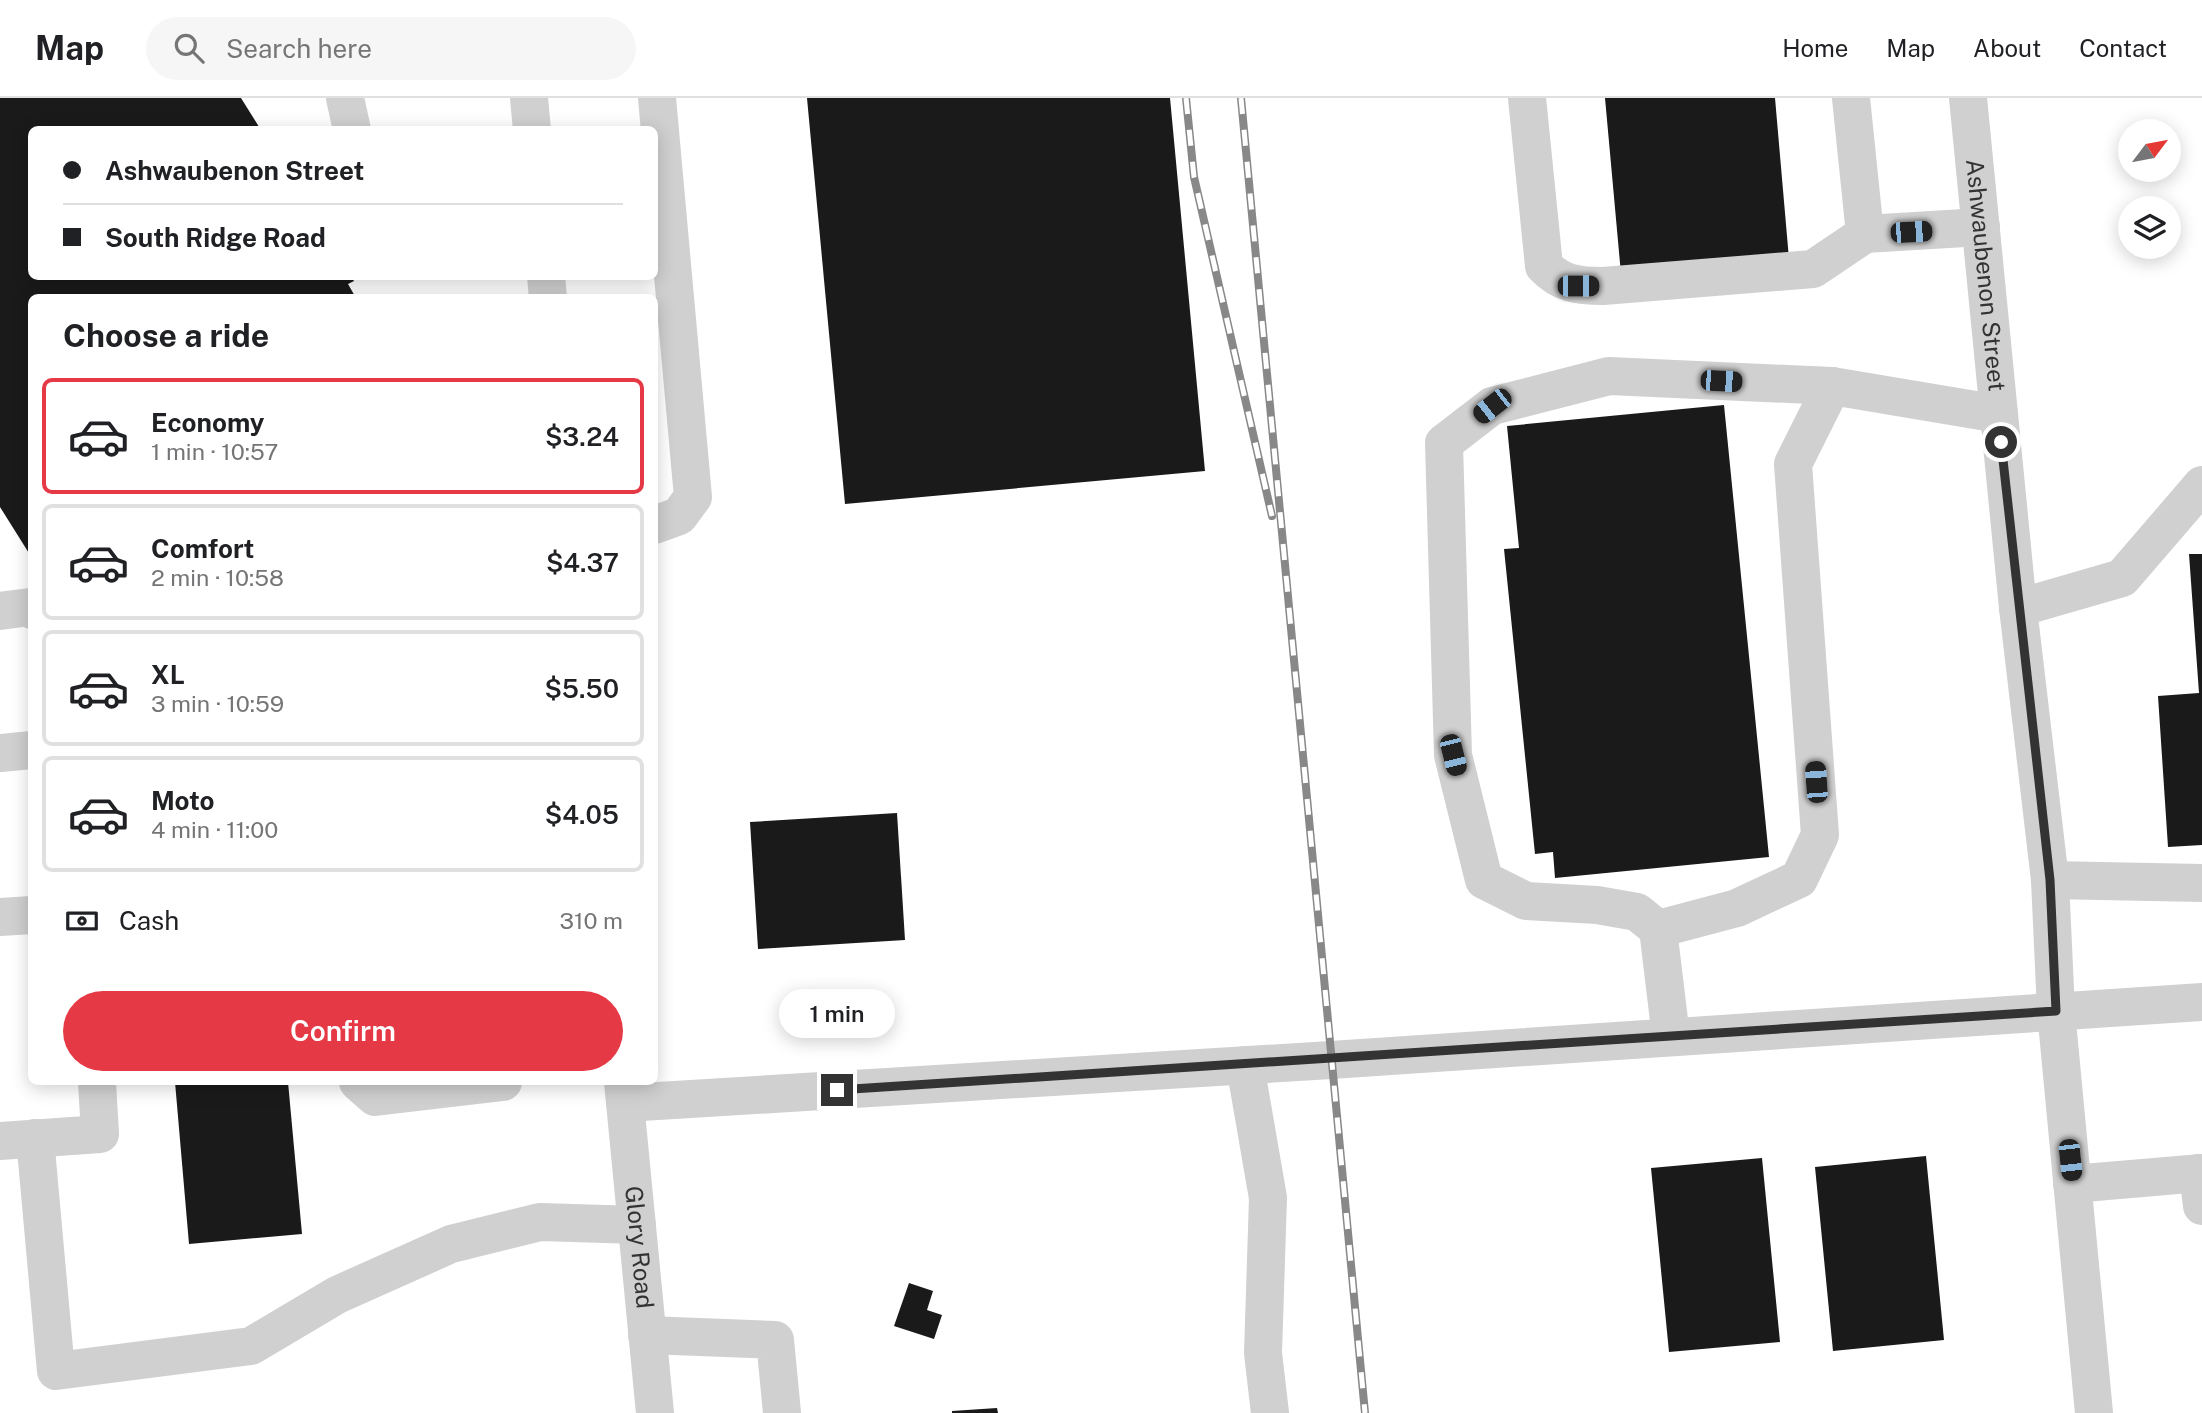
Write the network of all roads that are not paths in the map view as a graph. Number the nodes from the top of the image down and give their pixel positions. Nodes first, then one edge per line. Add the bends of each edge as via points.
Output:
1 (345, 98) edge
2 (529, 98) edge
3 (657, 98) edge
4 (1528, 98) edge
5 (1851, 98) edge
6 (1968, 98) edge
7 (351, 126) edge
8 (532, 126) edge
9 (1981, 227) junction
10 (1865, 234) junction
11 (1832, 386) junction
12 (1999, 414) junction
13 (2202, 485) edge
14 (658, 524) edge
15 (28, 607) edge
16 (2018, 608) junction
17 (0, 611) edge
18 (28, 750) edge
19 (0, 753) edge
20 (2050, 880) junction
21 (2202, 883) edge
22 (28, 915) edge
23 (0, 917) edge
24 (1658, 929) junction
25 (2202, 1002) edge
26 (2056, 1011) junction
27 (1671, 1037) junction
28 (1245, 1065) junction
29 (97, 1085) edge
30 (361, 1085) edge
31 (477, 1085) edge
32 (624, 1092) edge
33 (18, 1140) edge
34 (2073, 1184) junction
35 (2201, 1184) edge
36 (637, 1225) junction
37 (647, 1335) junction
38 (655, 1413) edge
39 (782, 1413) edge
40 (1270, 1413) edge
41 (2094, 1413) edge

1 - 7 street
2 - 8 street
3 - 14 street via 693,497 679,516
4 - 10 street via 1544,265 1556,279 1578,286 1603,286 1814,269
5 - 10 street
6 - 9 street, Ashwaubenon Street
9 - 10 street
9 - 12 street, Ashwaubenon Street
11 - 12 street
11 - 24 street via 1793,464 1820,835 1799,879 1737,908
11 - 24 street via 1609,376 1492,406 1444,443 1453,755 1483,880 1526,901 1637,912
12 - 16 street, Ashwaubenon Street
13 - 16 street via 2122,578
15 - 17 street
16 - 20 street, Ashwaubenon Street
18 - 19 street
20 - 21 street
20 - 26 street, Ashwaubenon Street
22 - 23 street
24 - 27 street
25 - 26 street
26 - 27 street
26 - 34 street, Ashwaubenon Street
27 - 28 street
28 - 32 street
28 - 40 street via 1268,1198 1263,1353
29 - 33 street via 100,1134
30 - 31 street via 375,1097
32 - 36 street, Glory Road
33 - 36 street via 56,1371 251,1346 337,1295 451,1244 540,1222
34 - 35 street
34 - 41 street, Ashwaubenon Street
36 - 37 street, Glory Road
37 - 38 street, Glory Road
37 - 39 street via 775,1340

